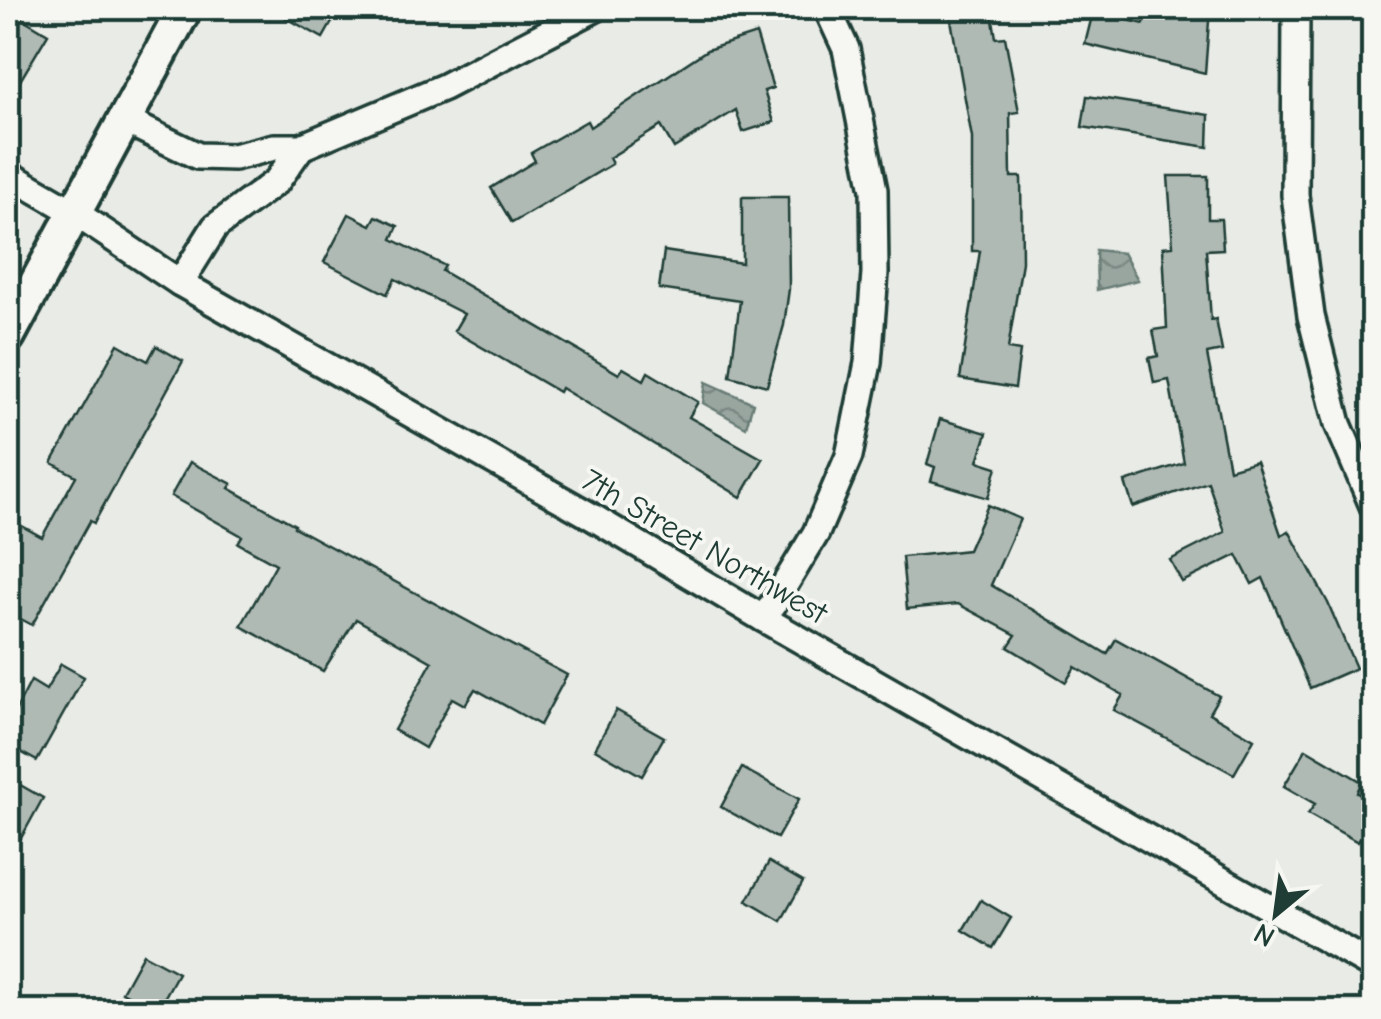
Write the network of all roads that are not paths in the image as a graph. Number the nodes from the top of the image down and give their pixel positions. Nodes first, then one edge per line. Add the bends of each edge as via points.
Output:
1 (184, 8) edge
2 (596, 8) edge
3 (826, 8) edge
4 (1296, 8) edge
5 (124, 120) junction
6 (301, 147) junction
7 (8, 174) edge
8 (74, 212) junction
9 (180, 284) junction
10 (8, 336) edge
11 (1374, 508) edge
12 (764, 620) junction
13 (1374, 967) edge

1 - 5 street
2 - 6 street via 444,86
3 - 12 street via 846,49 874,190 868,363 849,456 816,533
4 - 11 street via 1295,195 1311,316 1338,424
5 - 6 street via 198,156
5 - 8 street
6 - 9 street via 278,181 214,227
7 - 8 street, 7th Street Northwest
8 - 9 street, 7th Street Northwest
8 - 10 street
9 - 12 street, 7th Street Northwest
12 - 13 street, 7th Street Northwest

